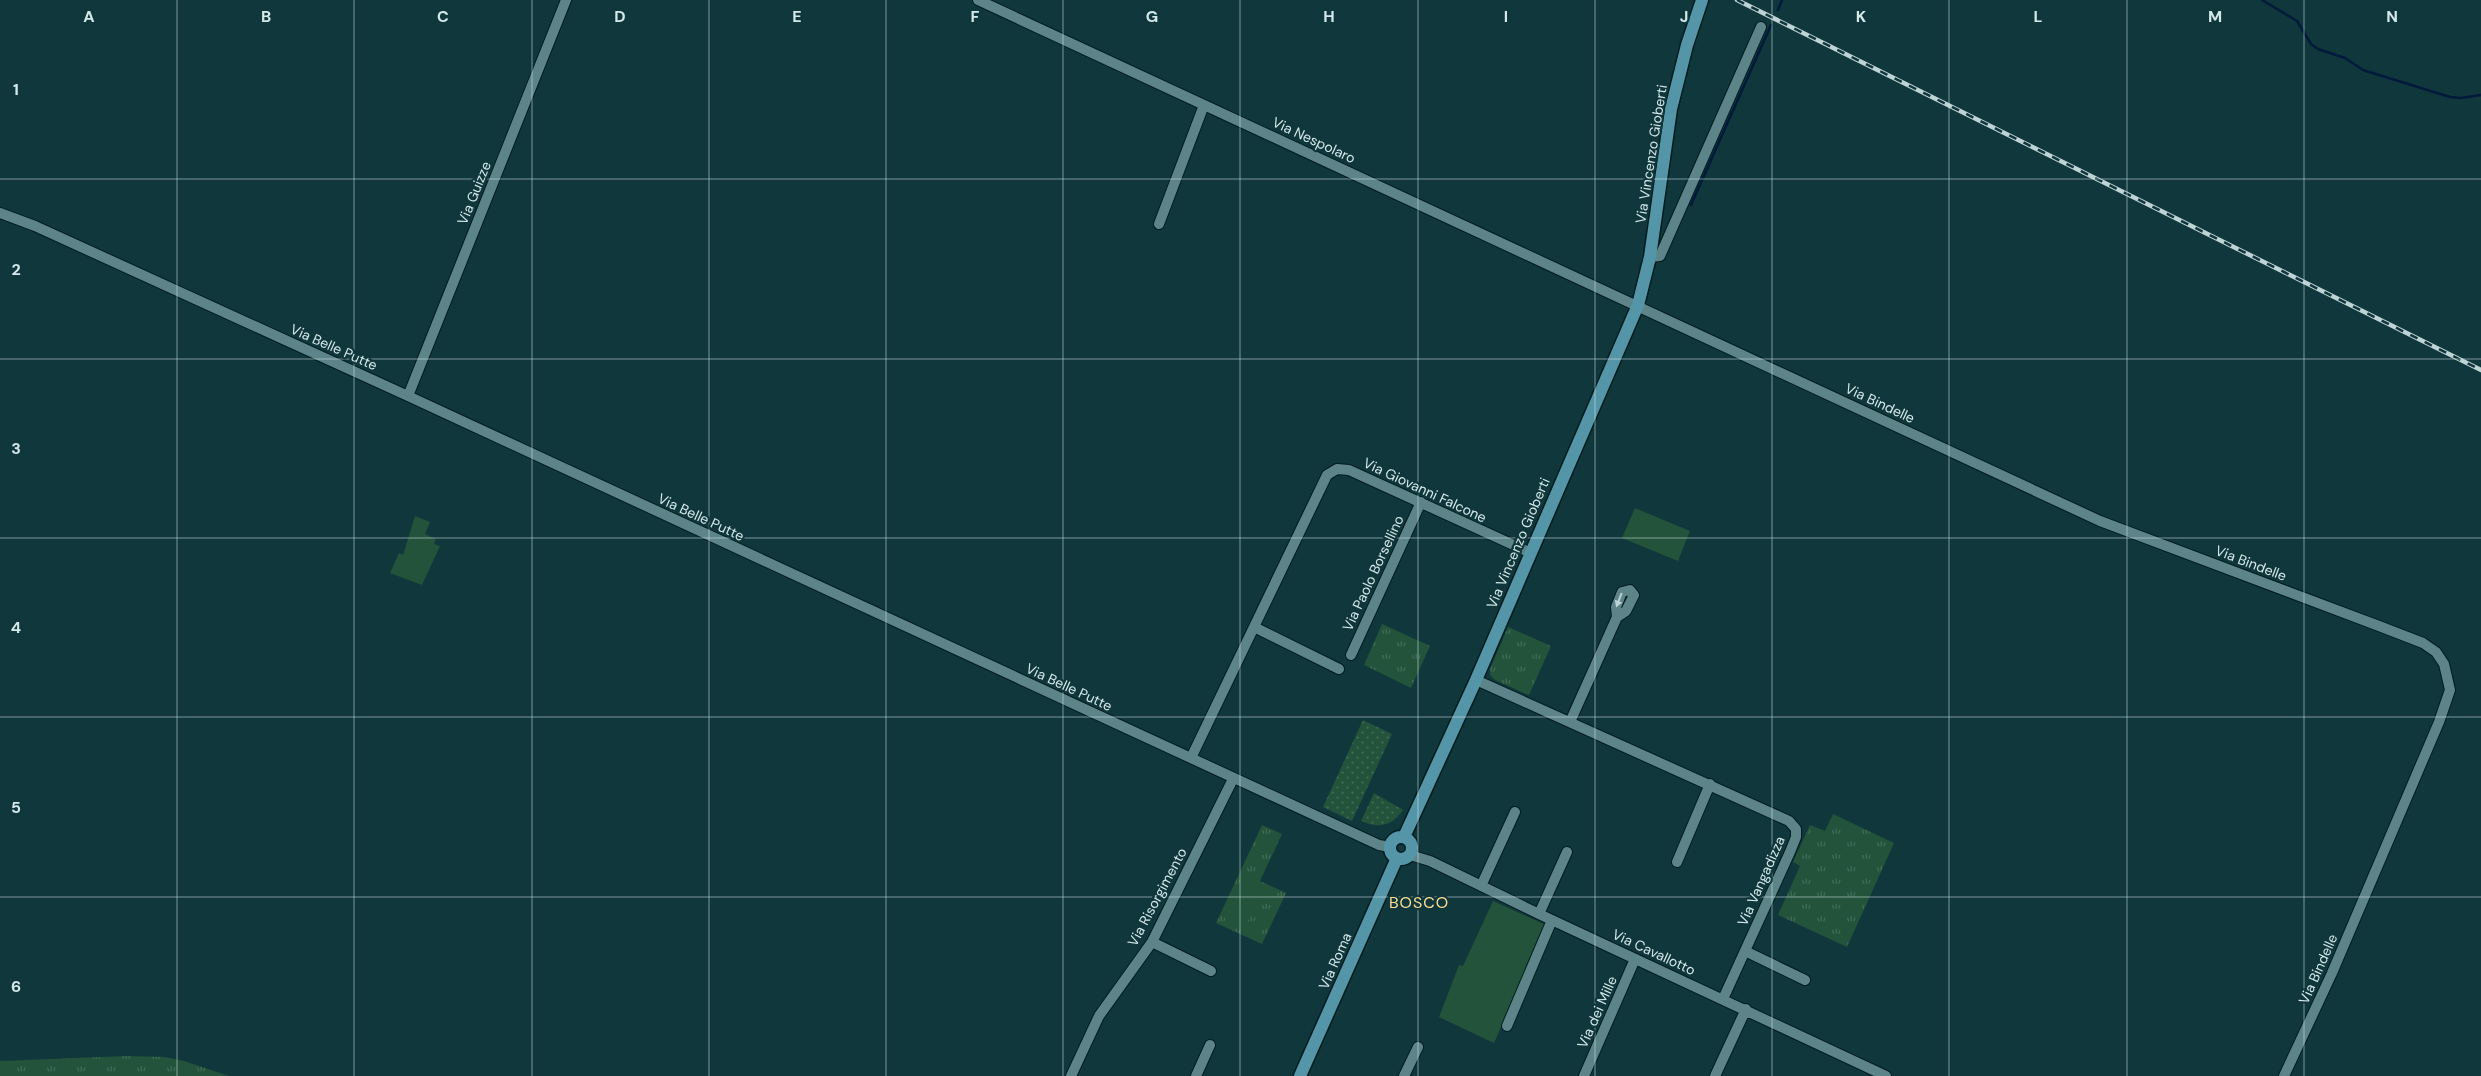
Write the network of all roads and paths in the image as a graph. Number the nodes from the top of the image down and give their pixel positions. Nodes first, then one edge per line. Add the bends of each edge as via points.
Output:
1 (566, 0) edge
2 (978, 0) edge
3 (1702, 0) edge
4 (1761, 27) dead end
5 (1204, 105) junction
6 (0, 214) edge
7 (1160, 224) dead end
8 (1650, 256) junction
9 (1638, 305) junction
10 (408, 396) junction
11 (1421, 502) junction
12 (1529, 552) junction
13 (1617, 618) dead end
14 (1254, 627) junction
15 (1351, 655) dead end
16 (1339, 669) dead end
17 (1476, 680) junction
18 (1570, 722) junction
19 (1191, 758) junction
20 (1233, 779) junction
21 (1710, 784) junction
22 (1515, 812) dead end
23 (1404, 837) junction
24 (1390, 847) junction
25 (1567, 852) dead end
26 (1404, 856) junction
27 (1677, 862) dead end
28 (1481, 886) junction
29 (1538, 914) junction
30 (1552, 920) junction
31 (1152, 942) junction
32 (1745, 950) junction
33 (1636, 959) junction
34 (1211, 971) dead end
35 (1806, 980) dead end
36 (1723, 999) junction
37 (1746, 1009) junction
38 (1507, 1026) dead end
39 (1210, 1045) dead end
40 (1418, 1046) dead end
41 (1071, 1076) edge
42 (1196, 1076) edge
43 (1300, 1076) edge
44 (1404, 1076) edge
45 (1584, 1076) edge
46 (1715, 1076) edge
47 (1886, 1076) edge
48 (2284, 1076) edge

1 - 10 street, Via Guizze
2 - 5 street, Via Nespolaro
3 - 8 street, Via Vincenzo Gioberti via 1671,109
4 - 8 street via 1660,256
5 - 7 street
5 - 9 street, Via Nespolaro
6 - 10 street, Via Belle Putte via 35,226
8 - 9 street, Via Vincenzo Gioberti
9 - 12 street, Via Vincenzo Gioberti
9 - 48 street, Via Bindelle via 2100,521 2423,643 2436,652 2444,664 2450,690 2439,722 2332,973
10 - 19 street, Via Belle Putte
11 - 12 street, Via Giovanni Falcone
11 - 14 street, Via Giovanni Falcone via 1349,470 1337,469 1327,475
11 - 15 street, Via Paolo Borsellino
12 - 17 street, Via Vincenzo Gioberti
13 - 18 street
14 - 16 street
14 - 19 street, Via Giovanni Falcone
17 - 18 street, Via Vangadizza
17 - 23 street, Via Vincenzo Gioberti
18 - 21 street, Via Vangadizza
19 - 20 street, Via Belle Putte
20 - 24 street, Via Belle Putte via 1379,845
20 - 31 street, Via Risorgimento
21 - 27 street
21 - 32 street, Via Vangadizza via 1789,821 1796,829 1796,837
22 - 28 street
23 - 24 street via 1395,839
23 - 26 street via 1412,844
24 - 26 street via 1392,854
25 - 29 street
26 - 28 street, Via Cavallotto via 1430,861
26 - 43 street, Via Roma
28 - 29 street, Via Cavallotto
29 - 30 street, Via Cavallotto
30 - 33 street, Via Cavallotto
30 - 38 street
31 - 34 street
31 - 41 street, Via Risorgimento via 1099,1016
32 - 35 street
32 - 36 street, Via Vangadizza
33 - 36 street, Via Cavallotto
33 - 45 street, Via dei Mille
36 - 37 street, Via Cavallotto
37 - 46 street
37 - 47 street, Via Cavallotto
39 - 42 street
40 - 44 street

